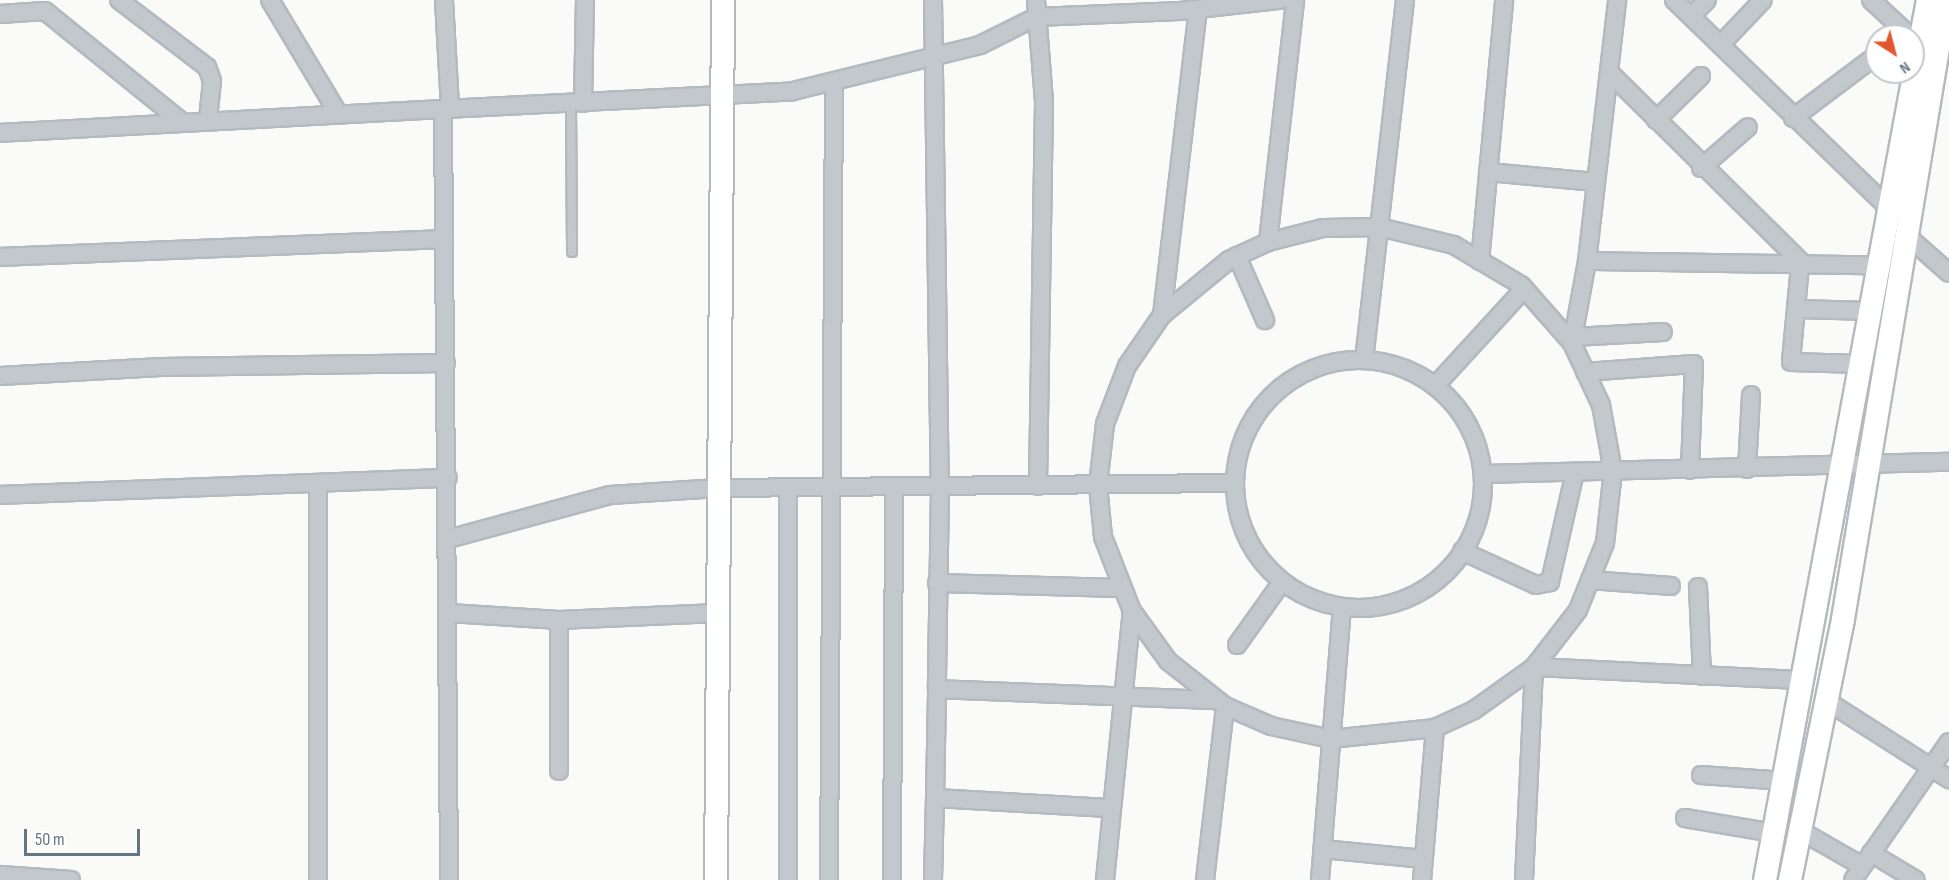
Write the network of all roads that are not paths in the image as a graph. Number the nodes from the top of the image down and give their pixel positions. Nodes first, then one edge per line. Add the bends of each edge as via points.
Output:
1 (27, 0) edge
2 (119, 0) edge
3 (270, 0) edge
4 (444, 0) edge
5 (585, 0) edge
6 (723, 0) edge
7 (933, 0) edge
8 (1280, 0) edge
9 (1295, 0) edge
10 (1405, 0) edge
11 (1504, 0) edge
12 (1617, 0) edge
13 (1674, 0) edge
14 (1707, 0) edge
15 (1763, 0) edge
16 (1871, 0) edge
17 (1928, 0) edge
18 (1946, 0) edge
19 (1036, 8) edge
20 (1198, 9) junction
21 (45, 11) junction
22 (0, 14) edge
23 (1692, 15) junction
24 (1897, 24) edge
25 (1925, 29) edge
26 (1722, 43) junction
27 (1925, 44) edge
28 (933, 58) junction
29 (1865, 64) edge
30 (1610, 73) junction
31 (1701, 76) dead end
32 (834, 82) junction
33 (1915, 84) edge
34 (1920, 84) edge
35 (722, 98) junction
36 (577, 103) junction
37 (446, 108) junction
38 (338, 113) junction
39 (1793, 118) junction
40 (208, 119) junction
41 (1656, 120) junction
42 (181, 121) junction
43 (1748, 127) dead end
44 (0, 132) edge
45 (1701, 168) junction
46 (1488, 172) junction
47 (1596, 182) junction
48 (1889, 208) junction
49 (1379, 227) junction
50 (1906, 235) junction
51 (444, 238) junction
52 (1268, 242) junction
53 (572, 252) dead end
54 (1237, 256) junction
55 (0, 257) edge
56 (1480, 261) junction
57 (1587, 261) junction
58 (1901, 265) junction
59 (1803, 266) junction
60 (1878, 266) junction
61 (1949, 273) edge
62 (1524, 289) junction
63 (1796, 309) junction
64 (1871, 311) junction
65 (1162, 315) junction
66 (1265, 320) dead end
67 (1663, 332) dead end
68 (1573, 340) junction
69 (1364, 360) junction
70 (446, 363) junction
71 (1861, 364) junction
72 (1586, 372) junction
73 (0, 376) edge
74 (1435, 386) junction
75 (1751, 395) dead end
76 (1949, 462) edge
77 (1868, 466) junction
78 (1842, 467) junction
79 (1747, 469) junction
80 (1690, 470) junction
81 (1612, 471) junction
82 (1575, 472) junction
83 (1483, 474) junction
84 (448, 478) junction
85 (318, 483) junction
86 (1234, 483) junction
87 (1098, 485) junction
88 (1038, 486) junction
89 (940, 487) junction
90 (719, 488) junction
91 (894, 488) junction
92 (788, 489) junction
93 (830, 489) junction
94 (0, 495) edge
95 (448, 539) junction
96 (1462, 551) junction
97 (1590, 580) junction
98 (1282, 582) junction
99 (937, 583) junction
100 (1671, 586) dead end
101 (1698, 587) dead end
102 (1120, 588) junction
103 (1342, 608) junction
104 (1132, 611) junction
105 (449, 613) junction
106 (718, 613) junction
107 (559, 620) junction
108 (1237, 645) dead end
109 (1534, 667) junction
110 (1702, 676) junction
111 (1801, 686) junction
112 (937, 689) junction
113 (1120, 696) junction
114 (1828, 698) junction
115 (1221, 703) junction
116 (1434, 728) junction
117 (1332, 739) junction
118 (1949, 742) edge
119 (1932, 769) junction
120 (559, 771) dead end
121 (1701, 775) dead end
122 (1949, 779) edge
123 (1785, 781) junction
124 (935, 798) junction
125 (1109, 808) junction
126 (1685, 818) dead end
127 (1801, 831) junction
128 (1774, 833) junction
129 (1323, 849) junction
130 (1424, 859) junction
131 (1862, 867) edge
132 (0, 875) edge
133 (71, 880) edge
134 (318, 880) edge
135 (449, 880) edge
136 (716, 880) edge
137 (788, 880) edge
138 (829, 880) edge
139 (892, 880) edge
140 (933, 880) edge
141 (1105, 880) edge
142 (1205, 880) edge
143 (1320, 880) edge
144 (1422, 880) edge
145 (1524, 880) edge
146 (1765, 880) edge
147 (1790, 880) edge
148 (1916, 880) edge

1 - 21 street
2 - 40 street via 207,67 212,81
3 - 38 street
4 - 37 street
5 - 36 street
6 - 35 street
7 - 28 street
8 - 20 street
9 - 52 street
10 - 49 street
11 - 46 street
12 - 30 street
13 - 23 street
14 - 23 street
15 - 26 street
16 - 24 street
17 - 25 street
18 - 27 street
19 - 20 street
19 - 28 street via 980,45
19 - 88 street via 1044,102
20 - 65 street
21 - 22 street
21 - 42 street
23 - 26 street
26 - 39 street
28 - 32 street
28 - 89 street
29 - 39 street
30 - 41 street
30 - 47 street
31 - 41 street
32 - 35 street
32 - 93 street
33 - 48 street
34 - 50 street
35 - 36 street
35 - 90 street
36 - 37 street
36 - 53 lane
37 - 38 street
37 - 51 street
38 - 40 street
39 - 48 street
40 - 42 street
41 - 45 street
42 - 44 street
43 - 45 street
45 - 59 street
46 - 47 street
46 - 56 street
47 - 57 street
48 - 60 street
49 - 52 street via 1323,228
49 - 56 street via 1454,245
49 - 69 street
50 - 58 street
50 - 61 street
51 - 55 street
51 - 70 street
52 - 54 street
54 - 65 street via 1193,284
54 - 66 street
56 - 62 street
57 - 59 street
57 - 68 street
58 - 60 street
58 - 77 street
59 - 60 street
59 - 63 street
60 - 64 street
62 - 68 street
62 - 74 street
63 - 64 street
63 - 71 street via 1792,364
64 - 71 street
65 - 87 street via 1127,366 1105,424
67 - 68 street
68 - 72 street
69 - 74 street via 1400,366
69 - 86 street via 1325,364 1298,377 1260,409 1241,444
70 - 73 street via 161,367
70 - 84 street
71 - 78 street
72 - 80 street via 1694,363
72 - 81 street via 1601,405
74 - 83 street via 1457,407 1475,439
75 - 79 street
76 - 77 street
77 - 78 street
77 - 114 street
78 - 79 street
78 - 111 street
79 - 80 street
80 - 81 street
81 - 82 street
81 - 97 street via 1605,543
82 - 83 street
82 - 96 street via 1550,582 1536,585
83 - 96 street via 1480,511
84 - 85 street
84 - 95 street
85 - 94 street
85 - 134 street
86 - 87 street
86 - 98 street via 1239,519 1254,551
87 - 88 street
87 - 102 street via 1104,537
88 - 89 street
89 - 91 street
89 - 99 street
90 - 92 street
90 - 95 street via 610,495
90 - 106 street
91 - 93 street
91 - 139 street
92 - 93 street
92 - 137 street
93 - 138 street
95 - 105 street
96 - 103 street via 1444,574 1414,595 1379,607
97 - 100 street
97 - 109 street via 1578,610
98 - 103 street via 1308,598
98 - 108 street
99 - 102 street
99 - 112 street
101 - 110 street
102 - 104 street
103 - 117 street
104 - 113 street
104 - 115 street via 1168,661
105 - 107 street
105 - 135 street
106 - 107 street
106 - 136 street
107 - 120 street
109 - 110 street
109 - 116 street via 1474,710
109 - 145 street
110 - 111 street
111 - 114 street
111 - 123 street
112 - 113 street
112 - 124 street
113 - 115 street
113 - 125 street
114 - 119 street
114 - 127 street
115 - 117 street via 1271,726
115 - 142 street
116 - 117 street
116 - 130 street
117 - 129 street
118 - 119 street
119 - 122 street
119 - 131 street
121 - 123 street
123 - 128 street
124 - 125 street
124 - 140 street
125 - 141 street
126 - 128 street
127 - 131 street
127 - 147 street
128 - 146 street
129 - 130 street
129 - 143 street
130 - 144 street
131 - 148 street
132 - 133 street

